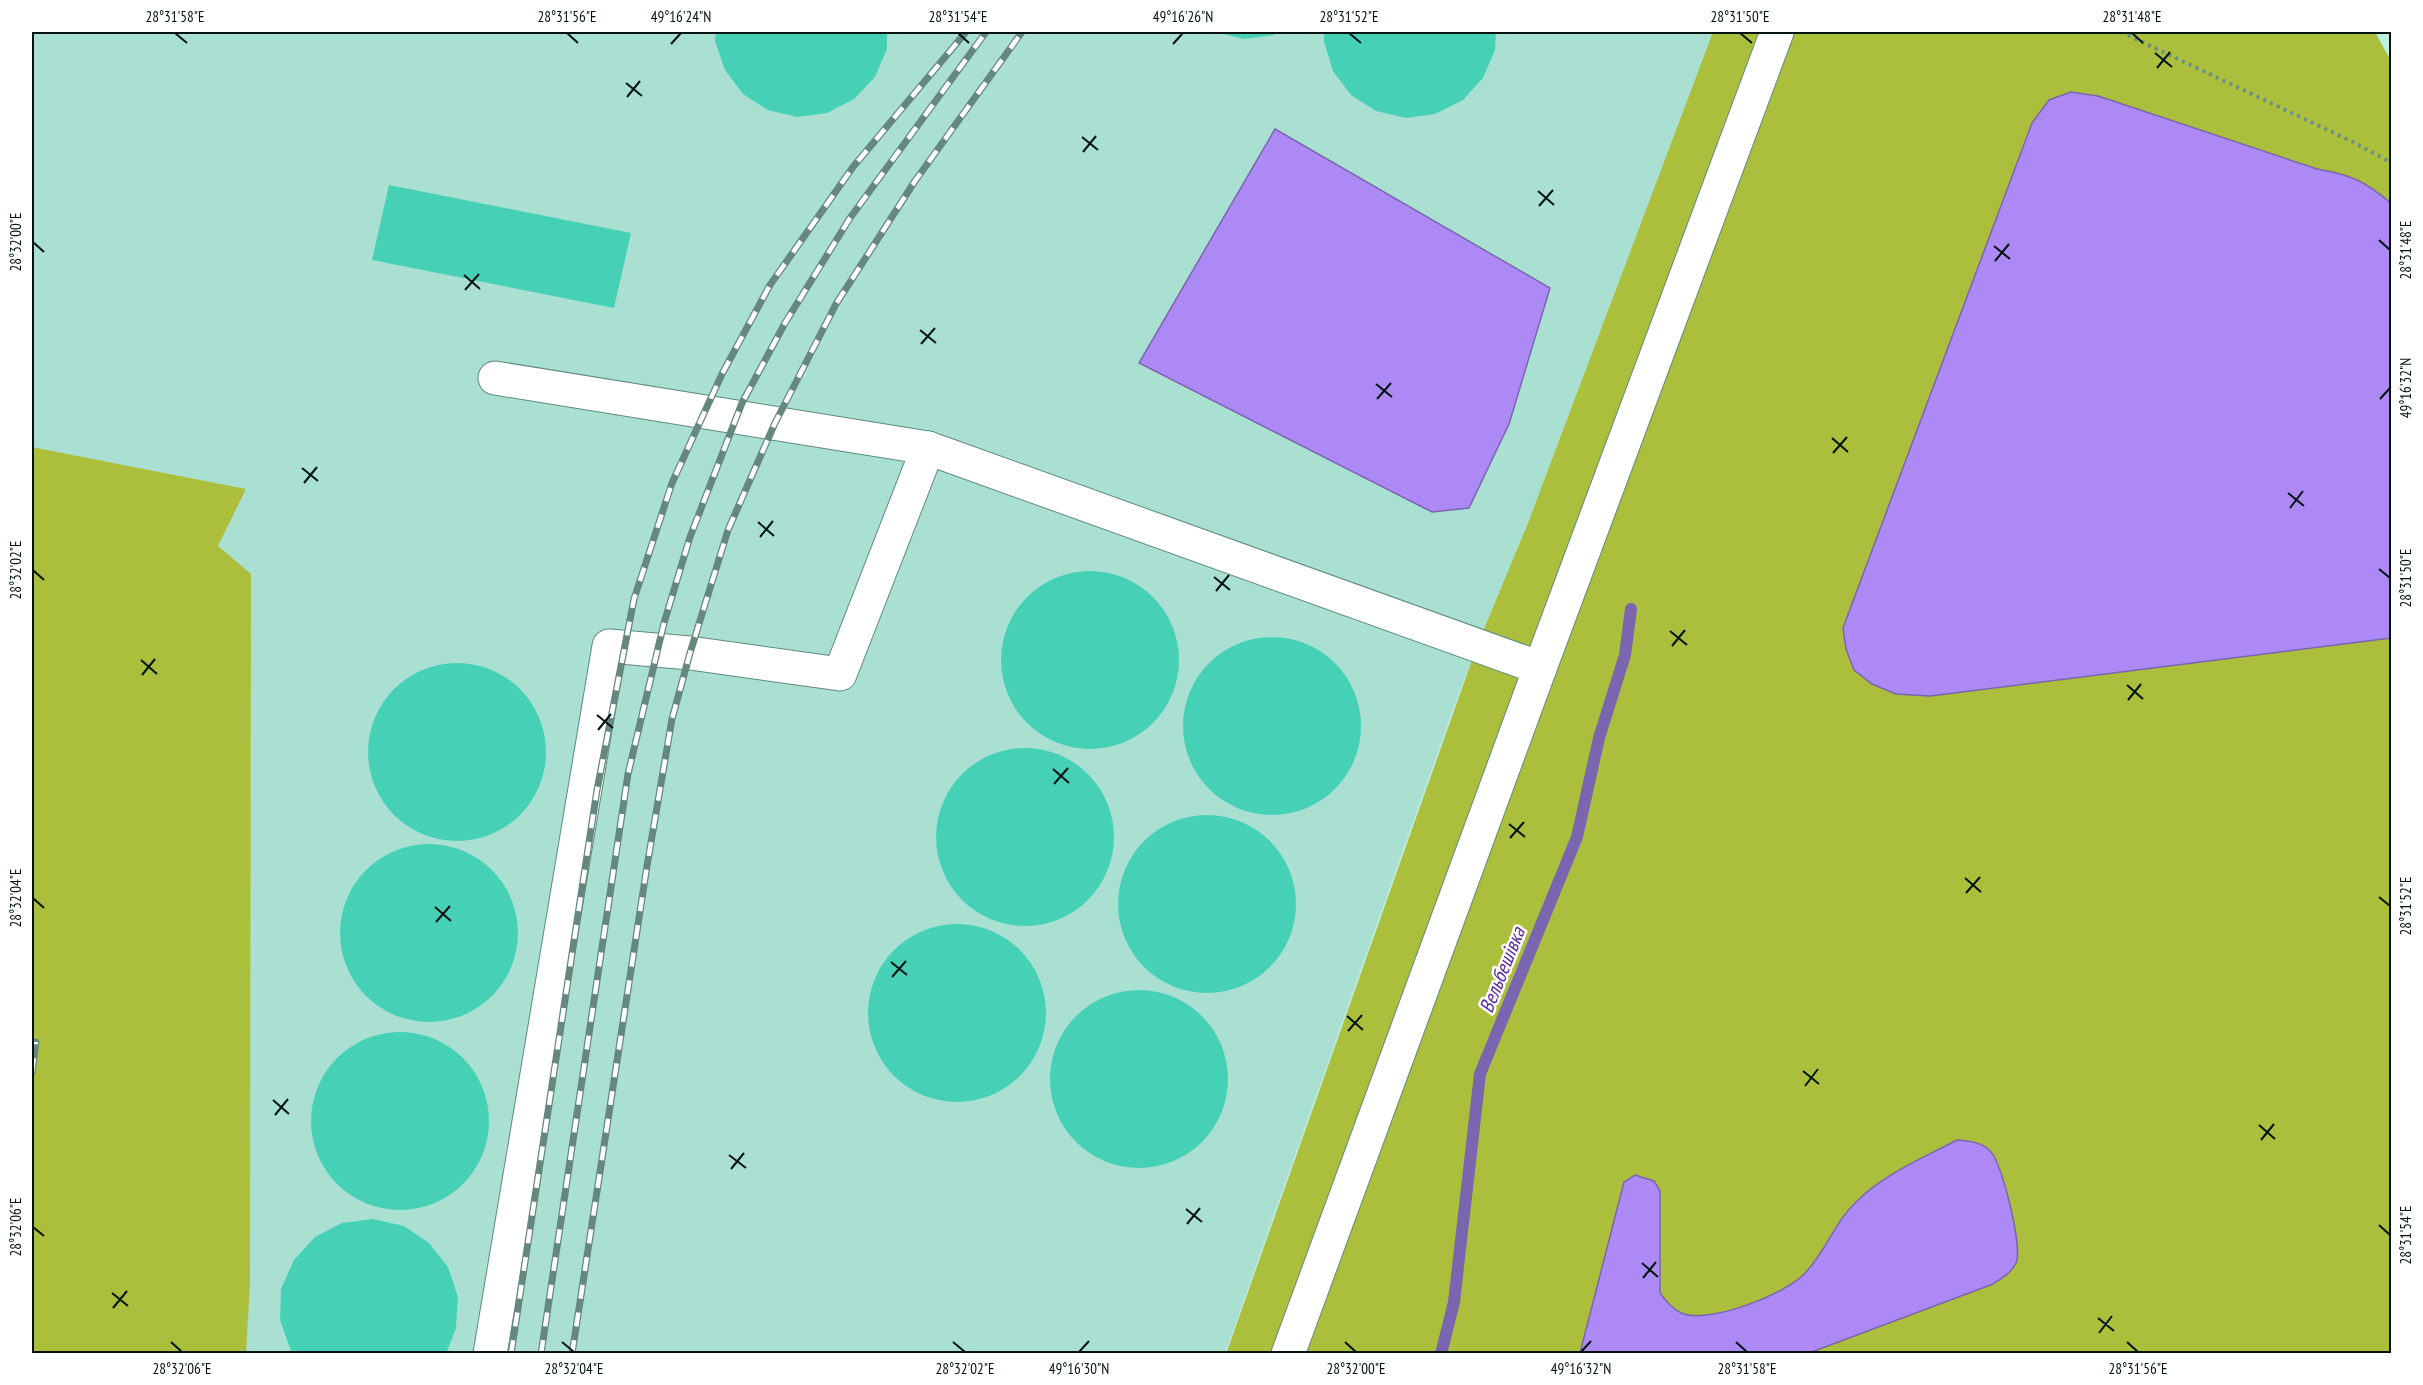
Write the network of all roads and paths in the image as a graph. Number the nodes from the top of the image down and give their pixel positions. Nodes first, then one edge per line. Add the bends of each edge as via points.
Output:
1 (1778, 32) edge
2 (2121, 32) edge
3 (2391, 163) edge
4 (495, 378) dead end
5 (928, 448) junction
6 (1540, 668) junction
7 (490, 1353) edge
8 (1288, 1353) edge

1 - 6 street
2 - 3 path
4 - 5 street
5 - 6 street
5 - 7 street via 840,674 609,646
6 - 8 street

